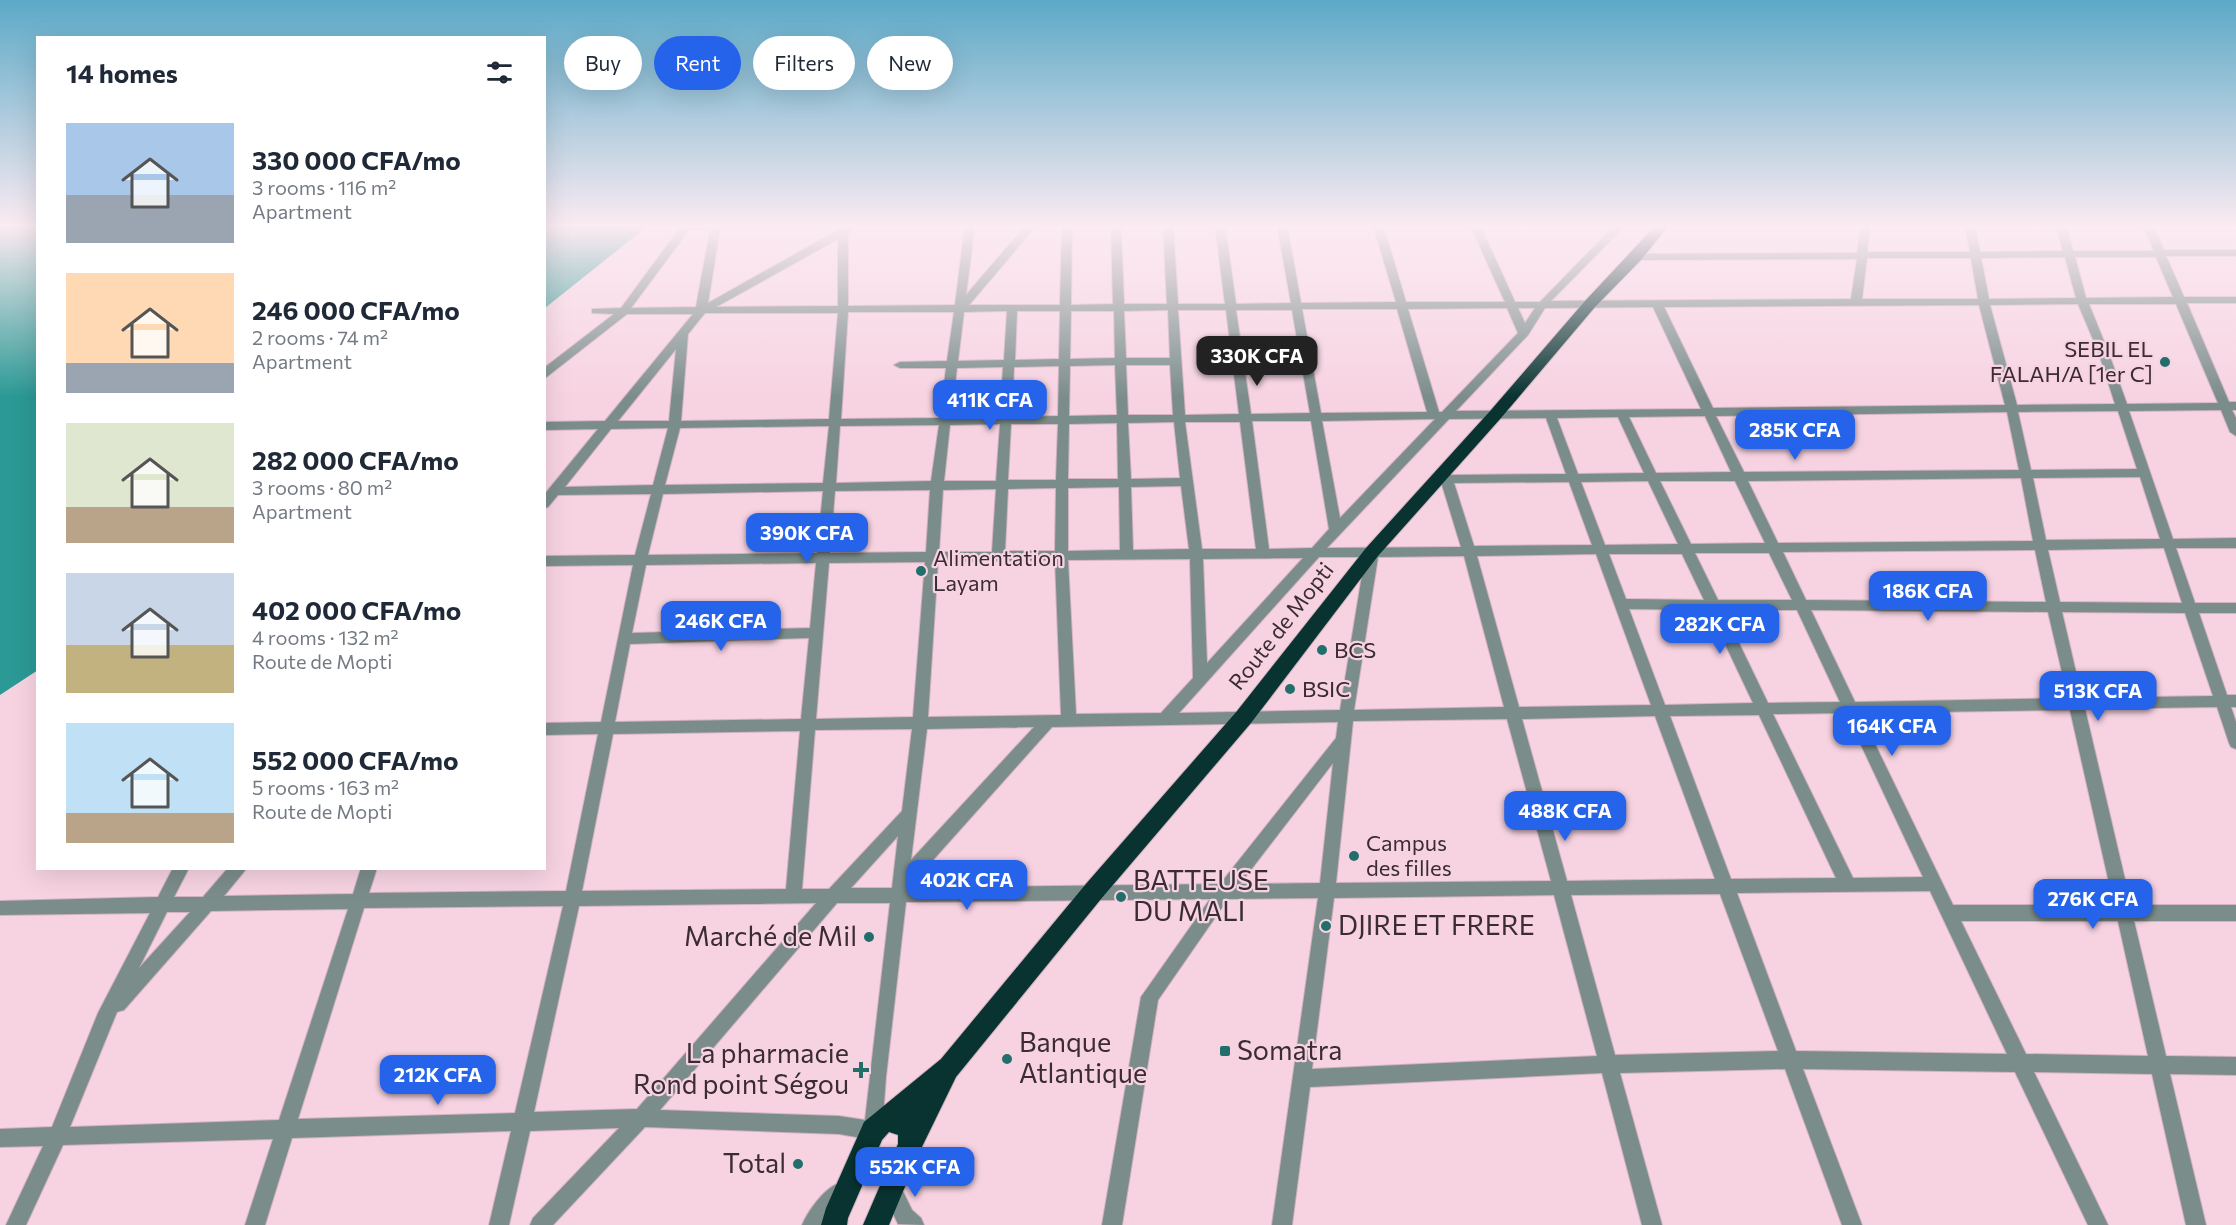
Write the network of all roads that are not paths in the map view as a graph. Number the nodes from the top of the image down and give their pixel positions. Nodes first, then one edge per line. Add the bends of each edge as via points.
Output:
1 (645, 282) edge
2 (706, 282) edge
3 (753, 282) edge
4 (843, 282) edge
5 (963, 282) edge
6 (983, 282) edge
7 (1065, 282) edge
8 (1117, 282) edge
9 (1171, 282) edge
10 (1227, 282) edge
11 (1291, 282) edge
12 (1394, 282) edge
13 (1501, 282) edge
14 (1564, 282) edge
15 (1611, 282) edge
16 (1859, 282) edge
17 (1981, 282) edge
18 (2077, 282) edge
19 (2172, 282) edge
20 (2236, 300) edge
21 (2082, 301) junction
22 (2180, 301) junction
23 (1856, 302) junction
24 (1984, 302) junction
25 (1542, 304) junction
26 (1590, 304) junction
27 (1657, 304) junction
28 (1512, 305) junction
29 (1295, 306) junction
30 (1401, 306) junction
31 (1172, 307) junction
32 (1230, 307) junction
33 (1012, 308) junction
34 (1064, 308) junction
35 (1117, 308) junction
36 (960, 309) junction
37 (843, 310) junction
38 (596, 311) dead end
39 (701, 311) junction
40 (622, 313) junction
41 (1524, 333) junction
42 (683, 335) junction
43 (1175, 361) junction
44 (1119, 362) junction
45 (1064, 363) junction
46 (953, 364) junction
47 (1010, 364) junction
48 (900, 365) dead end
49 (546, 372) edge
50 (2230, 406) edge
51 (2121, 407) junction
52 (2012, 409) junction
53 (1622, 412) junction
54 (1709, 412) junction
55 (1496, 414) junction
56 (1550, 414) junction
57 (1439, 415) junction
58 (1318, 416) junction
59 (1247, 417) junction
60 (1179, 418) junction
61 (1065, 419) junction
62 (1121, 419) junction
63 (1006, 420) junction
64 (945, 421) junction
65 (836, 422) junction
66 (675, 423) junction
67 (611, 424) junction
68 (546, 426) edge
69 (2236, 432) edge
70 (2144, 473) junction
71 (2026, 474) junction
72 (1445, 475) junction
73 (1652, 476) junction
74 (1739, 476) junction
75 (1573, 477) junction
76 (1186, 482) junction
77 (1062, 483) junction
78 (1123, 483) junction
79 (1002, 484) junction
80 (937, 485) junction
81 (829, 487) junction
82 (658, 489) junction
83 (556, 491) junction
84 (546, 502) edge
85 (1336, 530) junction
86 (2169, 543) junction
87 (2236, 543) edge
88 (2041, 545) junction
89 (1686, 548) junction
90 (1774, 548) junction
91 (1600, 549) junction
92 (1469, 551) junction
93 (1316, 552) junction
94 (1372, 552) junction
95 (1263, 553) junction
96 (1127, 554) junction
97 (1196, 554) junction
98 (1061, 555) junction
99 (930, 556) junction
100 (998, 556) junction
101 (823, 558) junction
102 (640, 560) junction
103 (546, 561) edge
104 (1713, 603) junction
105 (1621, 604) junction
106 (1801, 605) junction
107 (2054, 607) junction
108 (2191, 608) junction
109 (2236, 608) edge
110 (817, 633) junction
111 (624, 639) junction
112 (1200, 678) junction
113 (2229, 701) edge
114 (2077, 703) junction
115 (1763, 707) junction
116 (1850, 707) junction
117 (1660, 710) junction
118 (1512, 713) junction
119 (1346, 716) junction
120 (1244, 717) junction
121 (1164, 718) junction
122 (1049, 720) junction
123 (1068, 720) junction
124 (920, 723) junction
125 (810, 724) junction
126 (546, 729) edge
127 (606, 729) junction
128 (1343, 740) junction
129 (2236, 743) edge
130 (909, 814) junction
131 (180, 870) edge
132 (237, 870) edge
133 (368, 870) edge
134 (1847, 883) junction
135 (1935, 884) junction
136 (1725, 885) junction
137 (1559, 887) junction
138 (900, 889) junction
139 (1328, 890) junction
140 (1093, 892) junction
141 (1224, 892) junction
142 (793, 896) junction
143 (833, 896) junction
144 (573, 898) junction
145 (358, 901) junction
146 (207, 905) junction
147 (164, 906) junction
148 (0, 908) edge
149 (1949, 913) junction
150 (2236, 913) edge
151 (2125, 914) junction
152 (104, 1019) junction
153 (1790, 1060) junction
154 (2020, 1063) junction
155 (1608, 1064) junction
156 (2161, 1065) junction
157 (949, 1066) junction
158 (2236, 1066) edge
159 (1302, 1078) junction
160 (641, 1118) junction
161 (524, 1122) junction
162 (878, 1125) junction
163 (285, 1130) junction
164 (57, 1137) junction
165 (0, 1138) edge
166 (909, 1144) junction
167 (854, 1174) junction
168 (892, 1188) junction
169 (16, 1225) edge
170 (255, 1225) edge
171 (499, 1225) edge
172 (540, 1225) edge
173 (812, 1225) edge
174 (834, 1225) edge
175 (876, 1225) edge
176 (914, 1225) edge
177 (1112, 1225) edge
178 (1282, 1225) edge
179 (1652, 1225) edge
180 (1852, 1225) edge
181 (2098, 1225) edge
182 (2196, 1225) edge

1 - 40 street
2 - 39 street
3 - 39 street
4 - 37 street
5 - 36 street
6 - 36 street
7 - 34 street
8 - 35 street
9 - 31 street
10 - 32 street
11 - 29 street
12 - 30 street
13 - 28 street
14 - 25 street
15 - 26 highway, Route de Mopti
16 - 23 street
17 - 24 street
18 - 21 street
19 - 22 street
20 - 22 street
21 - 22 street
21 - 24 street
21 - 51 street
22 - 50 street
23 - 24 street
23 - 27 street
24 - 52 street
25 - 26 street
25 - 28 street
25 - 41 street
26 - 27 street
26 - 55 highway, Route de Mopti
27 - 54 street
28 - 30 street
28 - 41 street
29 - 30 street
29 - 32 street
29 - 58 street
30 - 57 street
31 - 32 street
31 - 35 street
31 - 43 street
32 - 59 street
33 - 34 street
33 - 36 street
33 - 47 street
34 - 35 street
34 - 45 street
35 - 44 street
36 - 37 street
36 - 46 street
37 - 39 street
37 - 65 street
38 - 40 street
39 - 40 street
39 - 42 street
40 - 49 street
41 - 57 street
42 - 66 street
42 - 67 street
43 - 44 street
43 - 60 street
44 - 45 street
44 - 62 street
45 - 47 street
45 - 61 street
46 - 47 street
46 - 48 street
46 - 64 street
47 - 63 street
50 - 51 street
50 - 69 street
51 - 52 street
51 - 70 street
52 - 54 street
52 - 71 street
53 - 54 street
53 - 56 street
53 - 73 street
54 - 74 street
55 - 56 street
55 - 57 street
55 - 72 highway, Route de Mopti
56 - 75 street
57 - 58 street
57 - 85 street
58 - 59 street
58 - 85 street
59 - 60 street
59 - 95 street
60 - 62 street
60 - 76 street
61 - 62 street
61 - 63 street
61 - 77 street
62 - 78 street
63 - 64 street
63 - 79 street
64 - 65 street
64 - 80 street
65 - 66 street
65 - 81 street
66 - 67 street
66 - 82 street
67 - 68 street
67 - 83 street
70 - 71 street
70 - 86 street
71 - 74 street
71 - 88 street
72 - 75 street
72 - 92 street
72 - 94 highway, Route de Mopti
73 - 74 street
73 - 75 street
73 - 89 street
74 - 90 street
75 - 91 street
76 - 78 street
76 - 97 street
77 - 78 street
77 - 79 street
77 - 98 street
78 - 96 street
79 - 80 street
79 - 100 street
80 - 81 street
80 - 99 street
81 - 82 street
81 - 101 street
82 - 83 street
82 - 102 street
83 - 84 street
85 - 93 street
86 - 87 street
86 - 88 street
86 - 108 street
88 - 90 street
88 - 107 street
89 - 90 street
89 - 91 street
89 - 104 street
90 - 106 street
91 - 92 street
91 - 105 street
92 - 94 street
92 - 118 street
93 - 94 street
93 - 95 street
93 - 112 street
94 - 119 street
94 - 120 highway, Route de Mopti
95 - 97 street
96 - 97 street
96 - 98 street
97 - 112 street
98 - 100 street
98 - 123 street
99 - 100 street
99 - 101 street
99 - 124 street
101 - 102 street
101 - 110 street
102 - 103 street
102 - 111 street
104 - 105 street
104 - 106 street
104 - 115 street
105 - 117 street
106 - 107 street
106 - 116 street
107 - 108 street
107 - 114 street
108 - 109 street
108 - 113 street
110 - 111 street
110 - 125 street
111 - 127 street
112 - 121 street
113 - 114 street
113 - 129 street
114 - 116 street
114 - 151 street
115 - 116 street
115 - 117 street
115 - 134 street
116 - 135 street
117 - 118 street
117 - 136 street
118 - 119 street
118 - 137 street
119 - 120 street
119 - 128 street
120 - 121 street
120 - 140 highway, Route de Mopti
121 - 123 street
122 - 123 street
122 - 124 street
122 - 138 street
124 - 125 street
124 - 130 street
125 - 127 street
125 - 142 street
126 - 127 street
127 - 144 street
128 - 139 street
128 - 141 street
130 - 138 street
130 - 143 street
131 - 147 street
132 - 146 street
133 - 145 street
134 - 135 street
134 - 136 street
135 - 149 street
136 - 137 street
136 - 153 street
137 - 139 street
137 - 155 street
138 - 140 street
138 - 143 street
138 - 162 street
139 - 141 street
139 - 159 street
140 - 141 street
140 - 157 highway, Route de Mopti
141 - 177 street via 1150,997
142 - 143 street
142 - 144 street
143 - 160 street
144 - 145 street
144 - 161 street
145 - 146 street
145 - 163 street
146 - 147 street
146 - 152 street
147 - 148 street
147 - 152 street
149 - 151 street
149 - 154 street
150 - 151 street
151 - 156 street
152 - 164 street
153 - 154 street
153 - 155 street
153 - 180 street
154 - 156 street
154 - 181 street
155 - 159 street
155 - 179 street
156 - 158 street
156 - 182 street
157 - 162 highway, Route de Mopti
157 - 166 highway, Route de Mopti
159 - 178 street
160 - 161 street
160 - 162 street
160 - 172 street
161 - 163 street
161 - 171 street
162 - 166 highway via 894,1119 904,1123 910,1131
162 - 167 highway
163 - 164 street
163 - 170 street
164 - 165 street
164 - 169 street
166 - 168 highway, Route de Mopti
167 - 173 street
167 - 174 highway
168 - 175 highway, Route de Mopti
168 - 176 street via 901,1211

